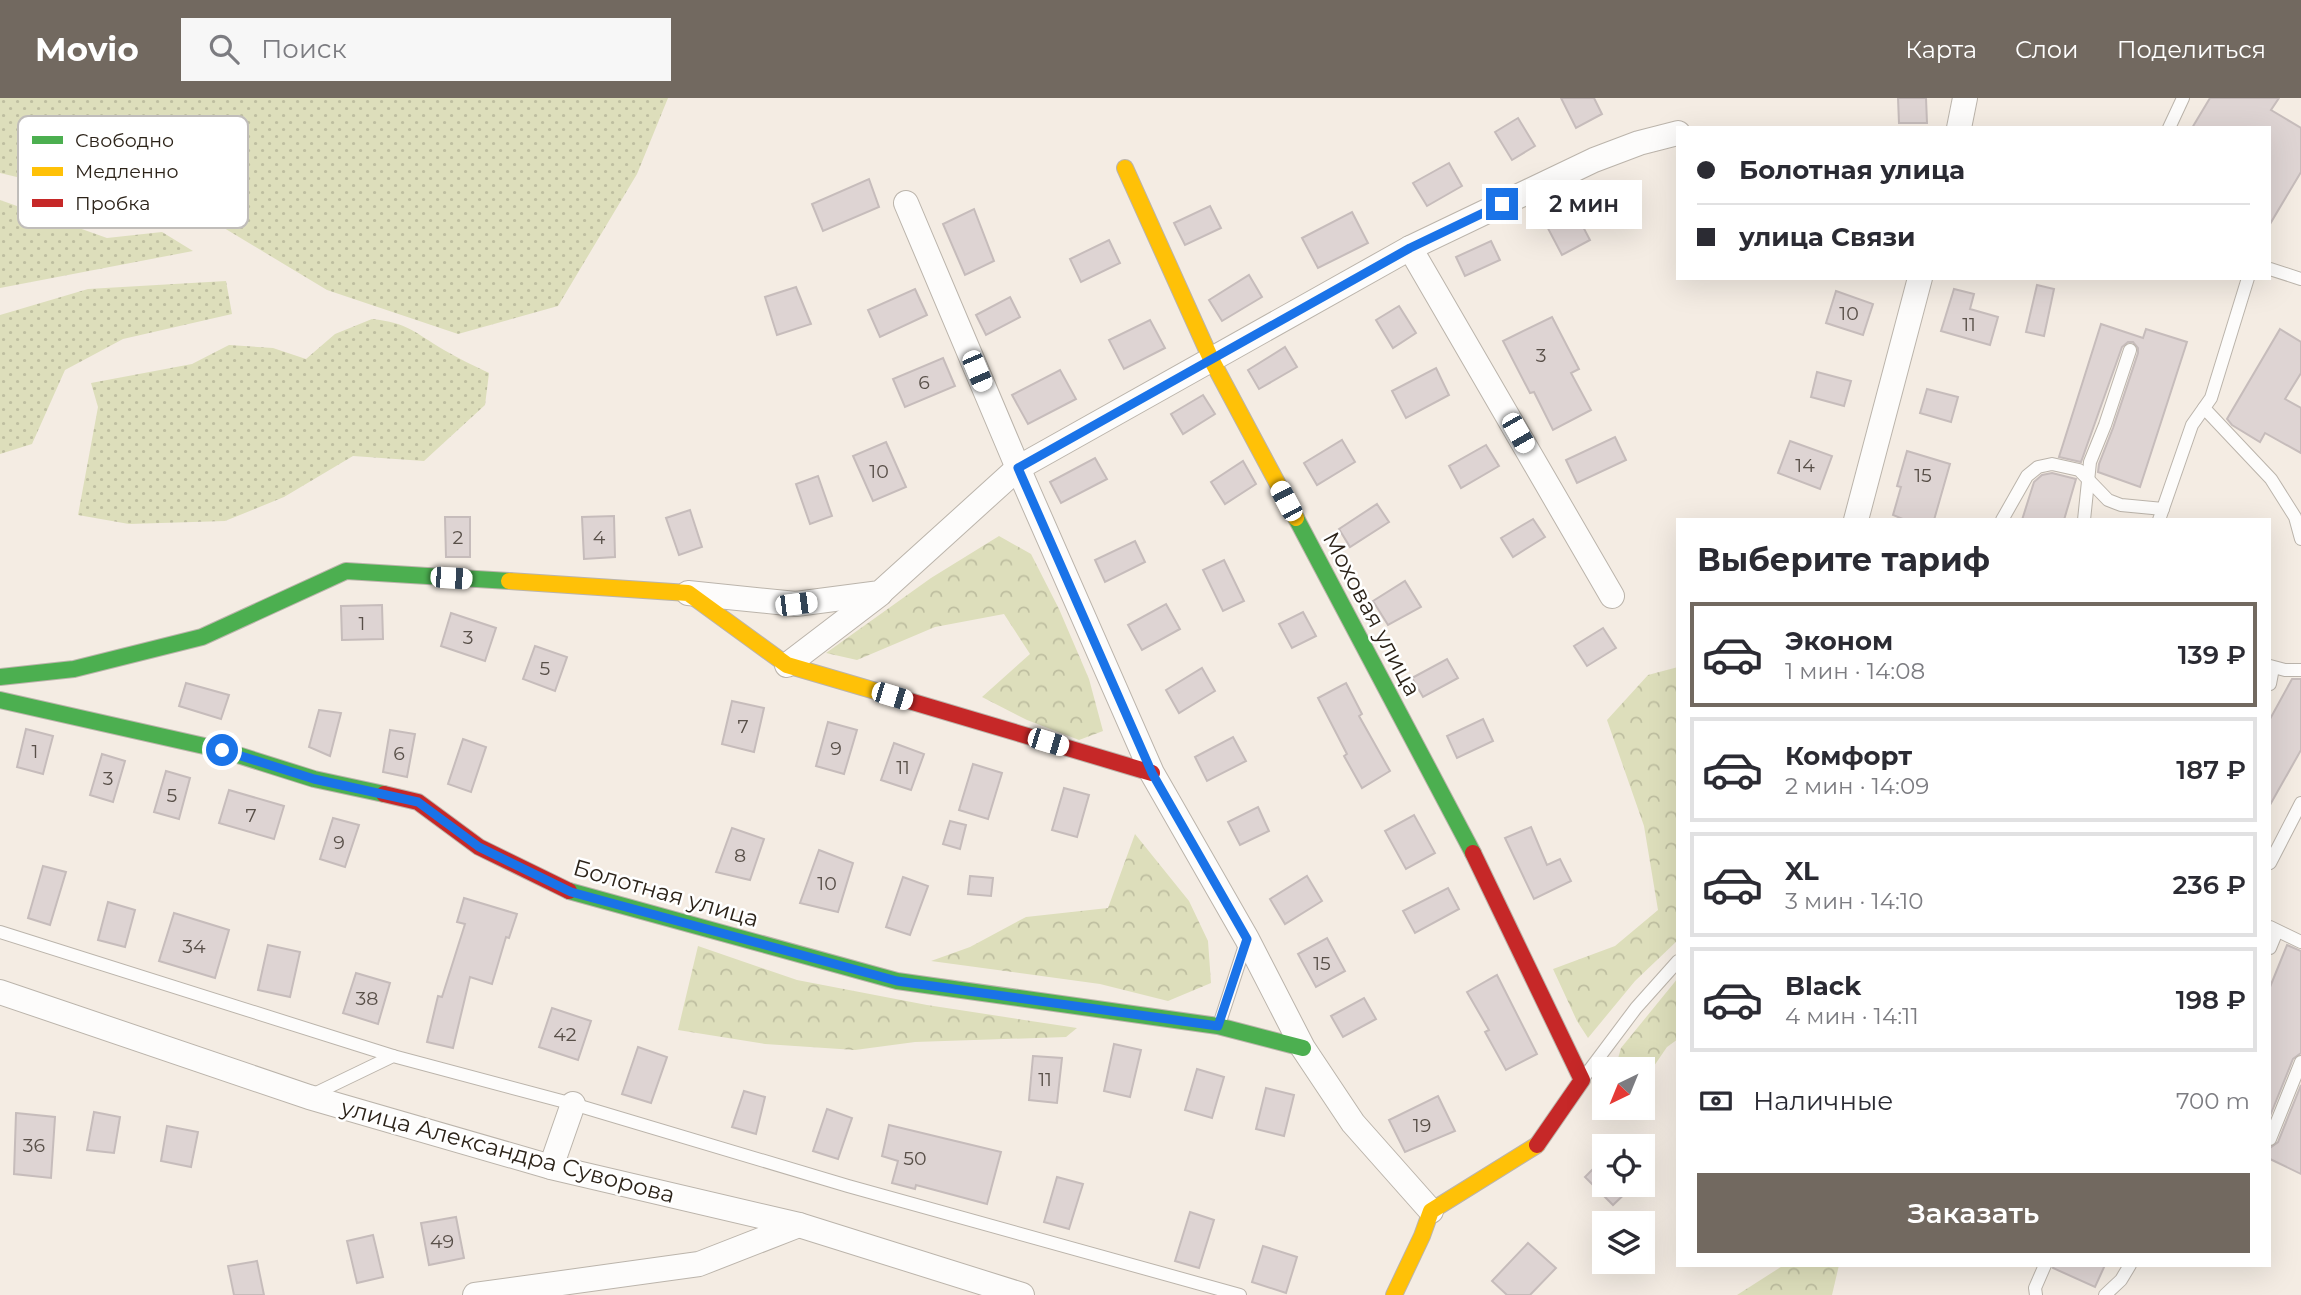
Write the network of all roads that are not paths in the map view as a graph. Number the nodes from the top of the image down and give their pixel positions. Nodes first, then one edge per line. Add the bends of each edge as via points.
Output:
1 (1965, 98) edge
2 (2183, 98) edge
3 (1959, 126) edge
4 (2170, 126) edge
5 (1676, 134) edge
6 (1125, 168) dead end
7 (906, 203) dead end
8 (1410, 248) junction
9 (2271, 269) edge
10 (2301, 279) edge
11 (1919, 280) edge
12 (2247, 280) edge
13 (2130, 350) dead end
14 (1211, 359) junction
15 (2204, 408) junction
16 (1018, 468) junction
17 (2088, 479) junction
18 (2161, 514) edge
19 (1857, 518) edge
20 (2003, 518) edge
21 (2084, 518) edge
22 (2301, 539) edge
23 (688, 593) junction
24 (880, 593) junction
25 (1612, 596) dead end
26 (788, 665) junction
27 (2272, 667) edge
28 (2301, 670) edge
29 (0, 677) edge
30 (0, 699) edge
31 (1152, 773) junction
32 (2301, 803) edge
33 (2271, 861) edge
34 (2273, 929) edge
35 (0, 932) edge
36 (1247, 939) junction
37 (2301, 942) edge
38 (1676, 963) edge
39 (0, 992) edge
40 (1218, 1026) junction
41 (1303, 1048) junction
42 (393, 1056) junction
43 (2301, 1062) edge
44 (1582, 1080) junction
45 (309, 1097) junction
46 (573, 1104) junction
47 (2271, 1137) edge
48 (551, 1167) junction
49 (1431, 1211) junction
50 (799, 1225) junction
51 (2045, 1267) edge
52 (2129, 1267) edge
53 (475, 1295) edge
54 (1021, 1295) edge
55 (1240, 1295) edge
56 (1394, 1295) edge
57 (2036, 1295) edge
58 (2105, 1295) edge

1 - 3 street
2 - 4 lane
5 - 8 street via 1594,160
6 - 14 street, Моховая улица
7 - 16 street
8 - 14 street
8 - 25 street
9 - 10 lane
11 - 19 street
12 - 15 lane
13 - 17 lane
14 - 16 street
14 - 44 street, Моховая улица via 1463,831
15 - 18 lane via 2192,425
15 - 22 lane via 2270,479 2295,517
16 - 24 street
16 - 31 street
17 - 18 lane via 2108,500
17 - 20 lane via 2067,466 2038,467 2027,476
17 - 21 lane
23 - 24 street via 796,604
23 - 26 street
23 - 29 street via 346,571 202,637 74,669
24 - 26 street
26 - 31 street
27 - 28 lane
30 - 40 street, Болотная улица via 222,750 314,779 418,802 479,847 571,892 884,977
31 - 36 street
32 - 33 lane
34 - 37 lane
35 - 42 lane
36 - 40 lane
36 - 41 street
38 - 44 lane
39 - 45 street, улица Александра Суворова
40 - 41 street, Болотная улица
41 - 49 street via 1353,1123
42 - 45 lane
42 - 46 lane
43 - 47 lane
44 - 49 street via 1536,1146
45 - 48 street, улица Александра Суворова
46 - 48 street
46 - 55 lane
48 - 50 street, улица Александра Суворова
49 - 56 street
50 - 53 street via 699,1264
50 - 54 street, улица Александра Суворова
51 - 57 lane
52 - 58 lane

